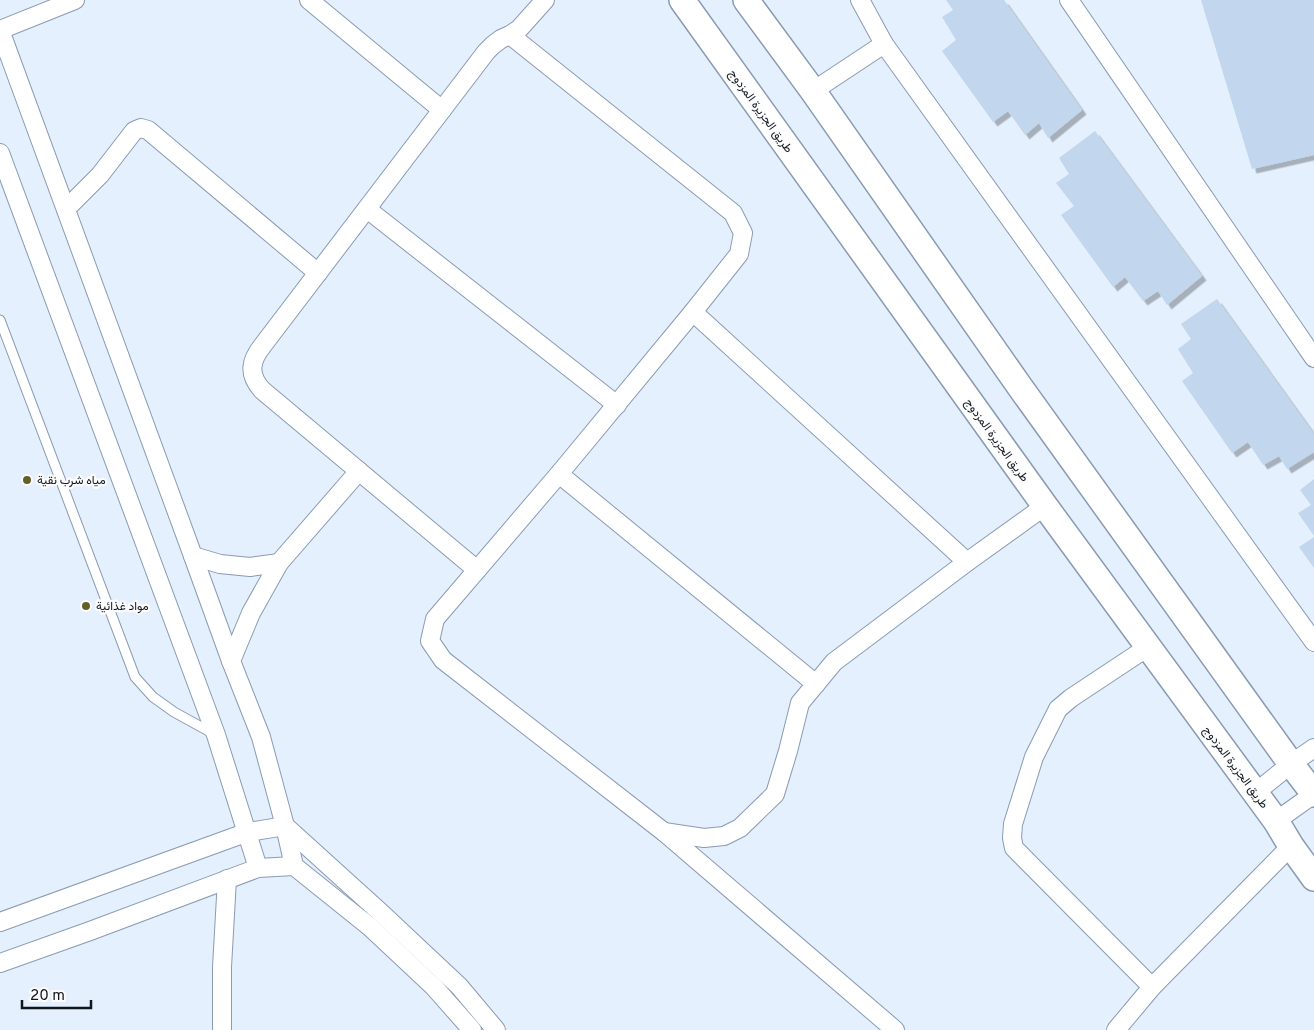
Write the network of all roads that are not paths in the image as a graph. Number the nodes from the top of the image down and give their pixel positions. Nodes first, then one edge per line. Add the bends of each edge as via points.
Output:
1 (75, 0) edge
2 (309, 0) edge
3 (545, 0) edge
4 (682, 0) edge
5 (746, 0) edge
6 (860, 0) edge
7 (1069, 0) edge
8 (0, 30) edge
9 (510, 35) junction
10 (884, 44) junction
11 (813, 91) junction
12 (442, 110) junction
13 (0, 153) edge
14 (66, 209) junction
15 (367, 209) junction
16 (318, 274) junction
17 (693, 312) junction
18 (0, 320) edge
19 (1314, 358) edge
20 (616, 405) junction
21 (359, 471) junction
22 (559, 474) junction
23 (1045, 506) junction
24 (193, 556) junction
25 (967, 562) junction
26 (279, 563) junction
27 (477, 570) junction
28 (1314, 642) edge
29 (1148, 647) junction
30 (231, 662) junction
31 (816, 684) junction
32 (216, 735) junction
33 (1314, 748) edge
34 (1291, 764) junction
35 (1255, 793) junction
36 (1314, 794) edge
37 (1276, 821) junction
38 (285, 826) junction
39 (248, 832) junction
40 (664, 832) junction
41 (1291, 846) junction
42 (294, 866) junction
43 (258, 868) junction
44 (1314, 878) edge
45 (227, 880) junction
46 (0, 922) edge
47 (0, 963) edge
48 (1152, 986) junction
49 (222, 1030) edge
50 (472, 1030) edge
51 (496, 1030) edge
52 (895, 1030) edge
53 (1116, 1030) edge

1 - 8 street
2 - 12 street
3 - 9 street
4 - 23 main road, طريق الجزيرة المزدوج
5 - 11 main road
6 - 10 street
7 - 19 street
8 - 14 street
9 - 12 street via 493,45
9 - 17 street via 733,212 743,233 739,254
10 - 11 street
10 - 28 street
11 - 34 main road via 1020,387
12 - 15 street
13 - 32 street
14 - 16 street via 100,175 134,131 141,128 148,130
14 - 24 street
15 - 16 street
15 - 20 street
16 - 21 street via 257,352 252,370 262,390
17 - 20 street
17 - 25 street
18 - 32 lane via 136,677 153,697
20 - 22 street
21 - 26 street
21 - 27 street
22 - 27 street
22 - 31 street
23 - 25 street
23 - 29 main road, طريق الجزيرة المزدوج
24 - 26 street via 220,564 250,567
24 - 30 street
25 - 31 street via 834,662
26 - 30 street via 251,613
27 - 40 street via 435,619 430,641 443,660
29 - 35 main road, طريق الجزيرة المزدوج
29 - 48 street via 1058,709 1034,757 1013,824 1012,838 1014,848
30 - 38 street via 261,737
31 - 40 street via 800,703 775,794 740,828 724,836 704,838
32 - 39 street
33 - 34 street
34 - 35 street
34 - 36 main road
35 - 37 main road, طريق الجزيرة المزدوج
36 - 37 street
37 - 41 main road, طريق الجزيرة المزدوج
38 - 39 street
38 - 42 street
38 - 51 street via 459,986
39 - 43 street
39 - 46 street
40 - 52 street
41 - 44 main road, طريق الجزيرة المزدوج
41 - 48 street
42 - 43 street
42 - 50 street via 370,927 434,987
43 - 45 street
45 - 47 street
45 - 49 street
48 - 53 street

